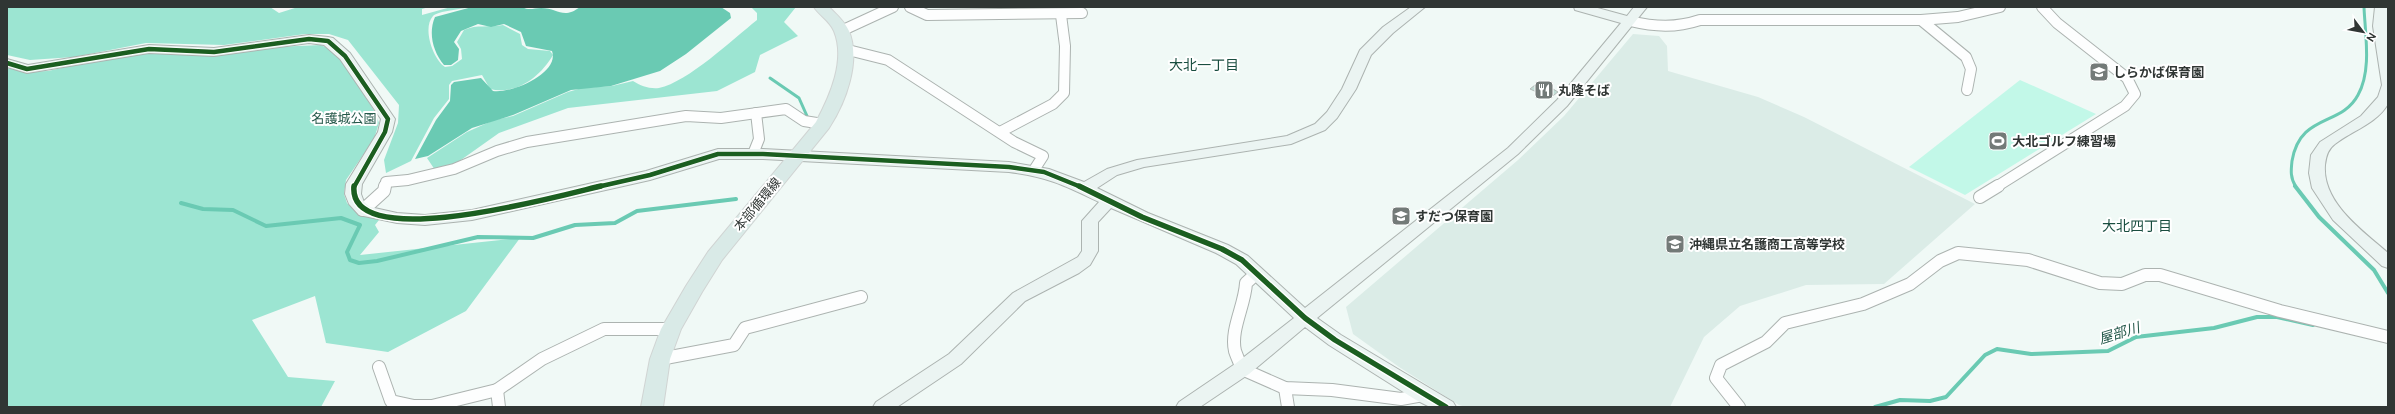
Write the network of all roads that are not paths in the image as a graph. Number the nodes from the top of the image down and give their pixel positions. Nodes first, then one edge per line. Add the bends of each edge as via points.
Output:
1 (821, 7) edge
2 (893, 7) edge
3 (910, 7) edge
4 (1419, 7) edge
5 (1580, 7) edge
6 (1641, 7) edge
7 (2000, 7) edge
8 (2042, 7) edge
9 (2381, 7) edge
10 (1004, 11) edge
11 (1082, 14) dead end
12 (1061, 15) junction
13 (1921, 20) junction
14 (1630, 21) junction
15 (843, 40) junction
16 (7, 63) edge
17 (2388, 89) edge
18 (1967, 90) dead end
19 (756, 113) junction
20 (823, 124) junction
21 (1000, 132) junction
22 (753, 154) junction
23 (796, 157) junction
24 (1034, 170) junction
25 (1086, 188) junction
26 (1980, 197) dead end
27 (1108, 202) junction
28 (363, 210) junction
29 (2388, 262) edge
30 (1257, 272) junction
31 (861, 297) dead end
32 (1305, 318) junction
33 (672, 329) junction
34 (2388, 337) edge
35 (660, 359) junction
36 (378, 367) dead end
37 (1242, 370) junction
38 (1285, 388) junction
39 (497, 390) junction
40 (1422, 395) junction
41 (648, 406) edge
42 (499, 407) edge
43 (883, 407) edge
44 (1186, 407) edge
45 (1288, 407) edge
46 (1446, 407) edge
47 (1739, 407) edge

1 - 15 main road via 833,19
2 - 15 street
3 - 10 street via 927,15
4 - 25 street via 1372,44 1365,53 1349,89 1332,115 1320,127 1291,140 1142,164 1112,172
5 - 14 street
6 - 14 street
7 - 13 street via 1958,18
8 - 26 street via 2057,23 2127,78 2135,94 2125,106
9 - 17 street via 2380,26
10 - 12 street
11 - 12 street
12 - 21 street via 1065,46 1064,93 1053,104
13 - 14 street via 1700,20 1670,28
13 - 18 street via 1966,57 1970,69
14 - 32 street via 1562,103 1514,151
15 - 20 main road, 本部循環線 via 840,87
15 - 21 street via 888,60
16 - 28 street via 27,69 149,49 214,52 309,39 328,41 345,56 388,119 386,132 354,184 353,194
17 - 29 street via 2376,112 2331,139 2322,148 2316,169 2320,186 2330,205 2353,231
19 - 20 street via 786,109 804,121
19 - 22 street via 760,131 758,147
19 - 28 street via 721,118 686,116 527,142 454,169 408,180 386,182 384,191
20 - 23 main road, 本部循環線
21 - 24 street via 1043,156
22 - 23 street
22 - 28 street via 718,154 650,175 451,218 397,218
23 - 24 street
23 - 33 main road, 本部循環線 via 715,256
24 - 25 street via 1053,174
25 - 27 street
27 - 30 street via 1222,249
27 - 43 street via 1090,221 1090,251 1084,260 1073,269 1019,297 955,359
30 - 32 street
30 - 37 street via 1246,283 1245,299 1236,329 1235,350
31 - 35 street via 745,328 734,345
32 - 37 street
32 - 40 street
33 - 35 main road, 本部循環線
33 - 39 street via 604,329 542,359
34 - 47 street via 2280,311 2160,275 2145,274 2122,284 2100,283 2028,260 1958,253 1940,261 1910,284 1863,304 1785,323 1766,342 1720,365 1716,378
35 - 41 main road, 本部循環線
36 - 39 street via 391,401 408,405 432,406
37 - 38 street
37 - 44 street
38 - 40 street via 1332,390 1401,399
38 - 45 street
39 - 42 street
40 - 46 street

